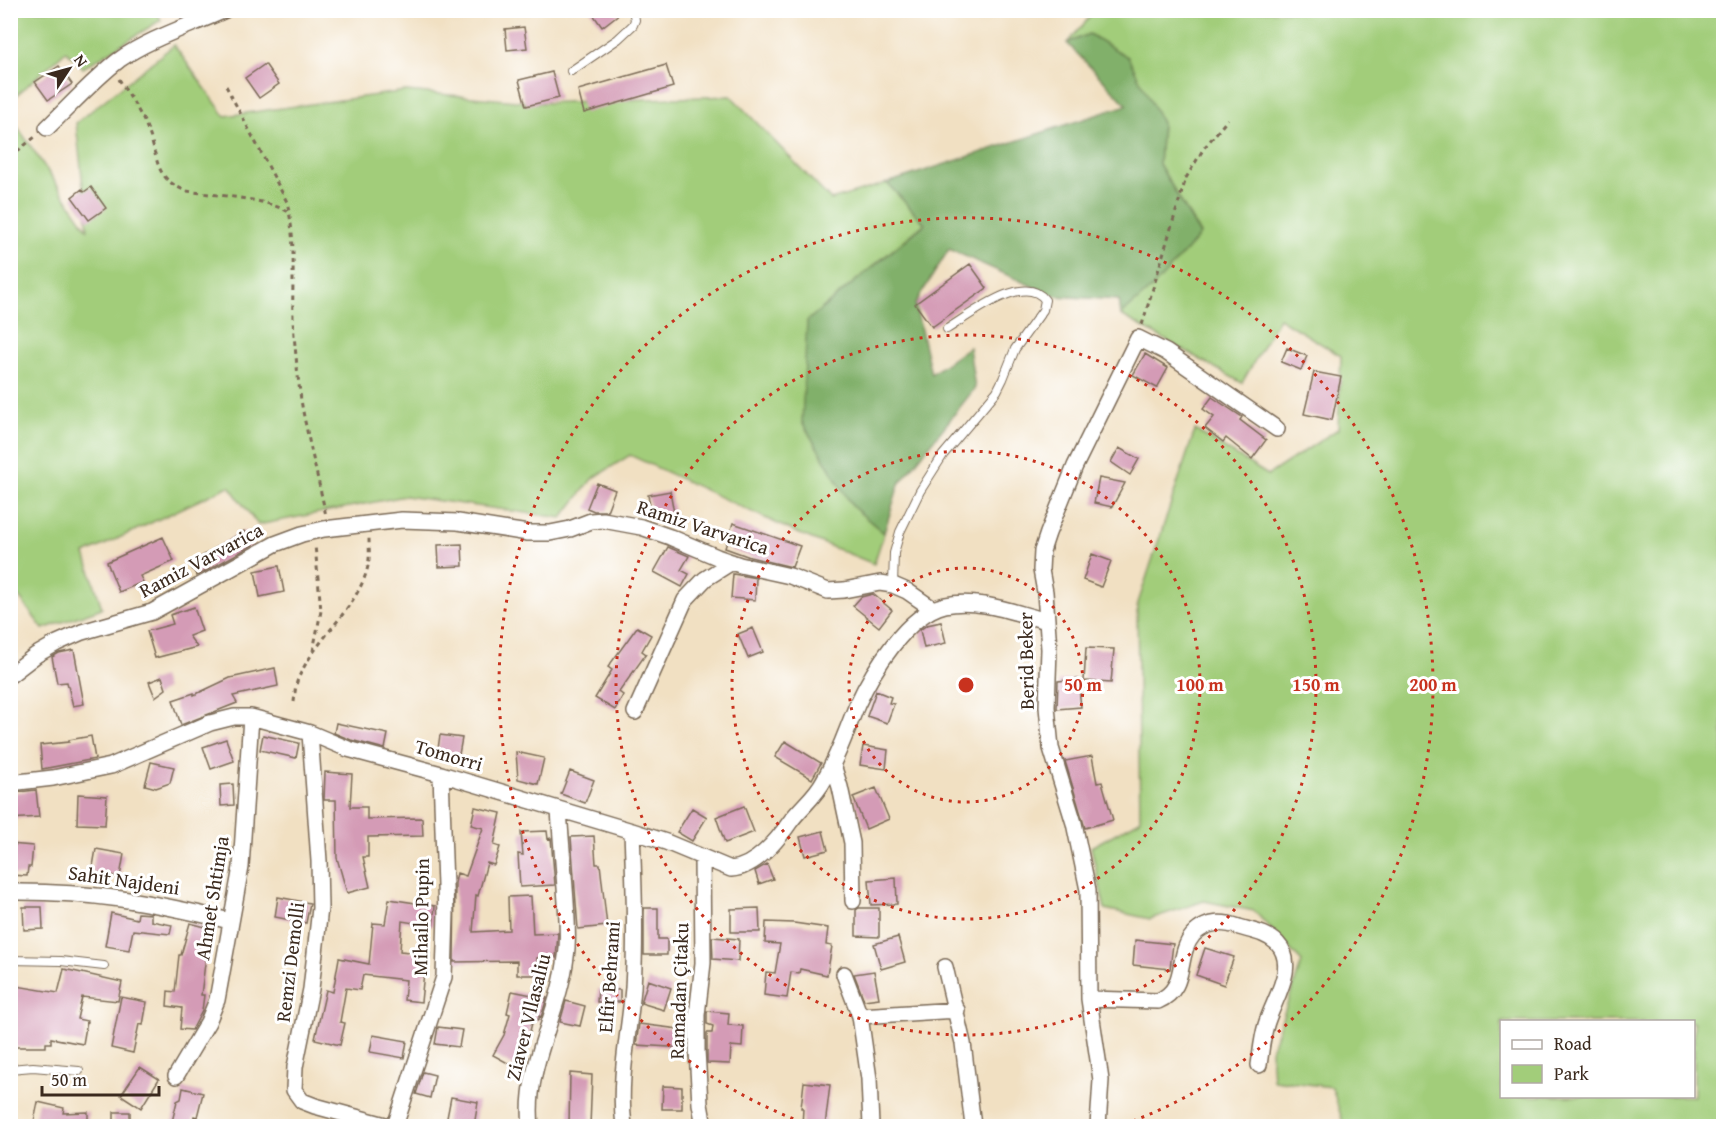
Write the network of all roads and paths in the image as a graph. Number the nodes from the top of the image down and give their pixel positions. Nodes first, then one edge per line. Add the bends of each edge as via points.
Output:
1 (225, 10) edge
2 (633, 10) edge
3 (111, 67) junction
4 (571, 71) dead end
5 (226, 86) dead end
6 (1228, 119) dead end
7 (47, 128) joint
8 (10, 157) edge
9 (290, 212) junction
10 (947, 329) dead end
11 (1138, 338) junction
12 (1277, 429) dead end
13 (370, 524) junction
14 (330, 528) junction
15 (314, 531) junction
16 (732, 562) junction
17 (893, 585) junction
18 (933, 609) junction
19 (1047, 621) junction
20 (313, 653) junction
21 (10, 675) edge
22 (294, 702) dead end
23 (635, 711) dead end
24 (250, 717) junction
25 (310, 733) junction
26 (833, 765) junction
27 (441, 774) junction
28 (10, 783) edge
29 (559, 810) junction
30 (632, 831) junction
31 (702, 857) junction
32 (10, 892) edge
33 (853, 902) dead end
34 (230, 921) junction
35 (10, 960) edge
36 (104, 966) dead end
37 (945, 967) dead end
38 (844, 974) dead end
39 (1089, 999) junction
40 (957, 1010) junction
41 (860, 1016) junction
42 (1259, 1065) dead end
43 (10, 1069) edge
44 (79, 1071) dead end
45 (176, 1076) dead end
46 (389, 1126) edge
47 (395, 1126) edge
48 (531, 1126) edge
49 (624, 1126) edge
50 (704, 1126) edge
51 (871, 1126) edge
52 (974, 1126) edge
53 (1098, 1126) edge

1 - 3 street via 151,42
2 - 4 lane via 635,20 628,31
3 - 7 street
3 - 9 path via 148,130 161,174 187,191 262,203
5 - 9 path
6 - 11 path via 1186,178
7 - 8 path
9 - 14 path via 297,364 305,424
10 - 17 lane via 1014,291 1028,289 1041,293 1045,300 1043,310 1015,349 1004,379 942,455 920,491 900,532 894,553
11 - 12 street via 1166,352
11 - 19 street, Berid Beker via 1075,466 1042,551
13 - 14 street, Ramiz Varvarica
13 - 16 street, Ramiz Varvarica via 402,520 458,522 550,533 603,520 641,527
13 - 20 path via 368,566 363,579
14 - 15 street, Ramiz Varvarica
15 - 20 path via 321,611
15 - 21 street, Ramiz Varvarica via 275,544 152,612 57,643
16 - 17 street, Ramiz Varvarica via 790,576 828,591 880,583
16 - 23 street via 705,579 685,600
17 - 18 street
18 - 19 street via 982,605
18 - 26 street, Tomorri via 905,632 875,673
19 - 39 street, Berid Beker via 1051,748 1074,823 1088,890
20 - 22 path via 297,681
24 - 25 street, Tomorri
24 - 28 street, Tomorri via 210,723 111,766
24 - 34 street, Ahmet Shtimja via 241,867
25 - 27 street, Tomorri via 348,749
25 - 46 street, Remzi Demolli via 320,908 294,1090 297,1097 315,1107
26 - 31 street, Tomorri via 781,836 749,863 731,869
26 - 33 street via 852,843
27 - 29 street, Tomorri
27 - 47 street, Mihailo Pupin via 444,976
29 - 30 street, Tomorri
29 - 48 street, Ziaver Vllasaliu via 567,956 534,1070
30 - 31 street, Tomorri
30 - 49 street, Elfir Behrami via 636,923 622,1082
31 - 50 street, Ramadan Çitaku via 703,963 697,1050
32 - 34 street, Sahit Najdeni via 104,895
34 - 45 street, Ahmet Shtimja via 217,1000
35 - 36 lane
37 - 40 street
38 - 41 street
39 - 42 street via 1166,998 1176,986 1188,943 1194,934 1216,922 1267,936 1277,943 1286,964 1266,1024
39 - 53 street, Berid Beker via 1101,1080
40 - 41 street
40 - 52 street
41 - 51 street
43 - 44 lane

